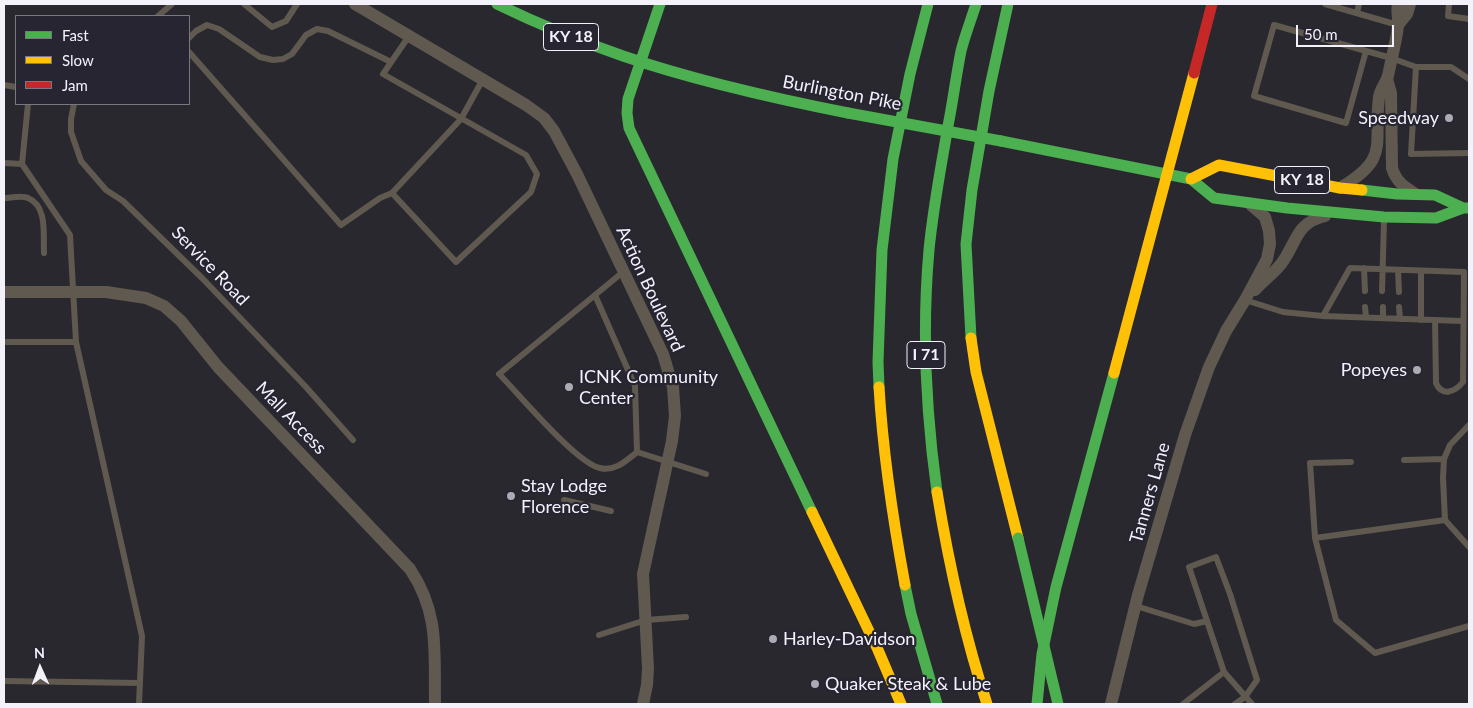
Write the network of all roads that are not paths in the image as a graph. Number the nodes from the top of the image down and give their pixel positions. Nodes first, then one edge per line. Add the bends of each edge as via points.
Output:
1 (172, 4) edge
2 (244, 4) edge
3 (297, 4) edge
4 (355, 4) edge
5 (497, 4) edge
6 (660, 4) edge
7 (928, 4) edge
8 (976, 4) edge
9 (1008, 4) edge
10 (1212, 4) edge
11 (1325, 4) edge
12 (1359, 4) edge
13 (1398, 4) edge
14 (1410, 4) edge
15 (1449, 4) edge
16 (1356, 13) junction
17 (159, 15) edge
18 (1469, 19) edge
19 (1398, 25) junction
20 (409, 36) junction
21 (190, 37) edge
22 (1366, 51) junction
23 (190, 53) edge
24 (1391, 58) junction
25 (391, 62) junction
26 (641, 63) junction
27 (1416, 67) junction
28 (482, 79) junction
29 (1387, 79) junction
30 (1469, 79) edge
31 (28, 105) edge
32 (74, 105) edge
33 (461, 119) junction
34 (1469, 153) edge
35 (4, 164) edge
36 (22, 164) junction
37 (1168, 174) junction
38 (1191, 179) junction
39 (1340, 188) junction
40 (392, 193) junction
41 (1416, 194) junction
42 (4, 198) edge
43 (1247, 203) junction
44 (1466, 208) edge
45 (1336, 213) junction
46 (1384, 217) junction
47 (44, 253) dead end
48 (1364, 268) junction
49 (1382, 269) junction
50 (1398, 270) junction
51 (1421, 271) junction
52 (623, 272) junction
53 (1365, 291) dead end
54 (4, 292) edge
55 (74, 292) junction
56 (1382, 292) dead end
57 (1399, 292) dead end
58 (595, 295) junction
59 (1245, 300) junction
60 (1365, 307) dead end
61 (1383, 307) dead end
62 (1399, 307) dead end
63 (1323, 316) junction
64 (1366, 318) junction
65 (1383, 318) junction
66 (1400, 319) junction
67 (1421, 320) junction
68 (1435, 320) junction
69 (1462, 322) junction
70 (4, 342) edge
71 (76, 342) junction
72 (1469, 425) edge
73 (352, 440) dead end
74 (637, 452) junction
75 (1444, 459) junction
76 (1404, 460) dead end
77 (667, 461) junction
78 (1350, 462) dead end
79 (706, 474) dead end
80 (564, 500) dead end
81 (610, 511) dead end
82 (1445, 520) junction
83 (1315, 538) junction
84 (1469, 547) edge
85 (1136, 606) junction
86 (686, 618) dead end
87 (646, 620) junction
88 (1206, 621) junction
89 (1469, 626) edge
90 (600, 635) dead end
91 (1224, 672) junction
92 (4, 682) edge
93 (140, 683) junction
94 (1245, 697) junction
95 (140, 704) edge
96 (435, 704) edge
97 (643, 704) edge
98 (900, 704) edge
99 (937, 704) edge
100 (987, 704) edge
101 (1037, 704) edge
102 (1058, 704) edge
103 (1111, 704) edge
104 (1183, 704) edge
105 (1235, 704) edge
106 (1252, 704) edge

1 - 17 lane
2 - 3 lane via 272,27 286,21
4 - 20 street, Action Boulevard
5 - 26 main road, Burlington Pike / KY 18 via 561,33
6 - 26 main road
7 - 99 main road via 893,160 882,250 878,362 893,522 912,614
8 - 100 main road, I 71 via 964,39 934,205 928,266 926,351 937,492 964,628
9 - 102 main road, bridge via 975,172 966,253 969,318 976,372
10 - 37 main road
11 - 16 lane
12 - 16 lane
13 - 19 street
14 - 19 street
15 - 18 lane via 1448,16
16 - 19 lane
19 - 24 street
20 - 25 lane
20 - 28 street, Action Boulevard
21 - 25 lane via 207,25 219,29 260,57 273,60 292,54 306,35 317,29
22 - 22 lane via 1274,25 1254,96 1346,123
22 - 24 lane
23 - 40 lane via 341,225
24 - 27 lane
24 - 29 street
25 - 33 lane via 383,74
26 - 37 main road, Burlington Pike / KY 18, bridge via 721,85 848,113
26 - 98 main road via 628,99 628,128 870,632
27 - 30 lane via 1451,67
27 - 34 lane via 1411,154
28 - 33 lane
28 - 52 street, Action Boulevard via 526,105 544,118 554,131
29 - 39 street via 1379,94 1378,144 1374,158 1365,170
29 - 41 street via 1391,94 1392,168 1402,185
31 - 36 lane
32 - 73 lane, Service Road via 71,132 81,161 106,190 123,201 203,279
33 - 40 lane
33 - 40 lane via 526,154 537,174 531,192 456,262
35 - 36 lane
36 - 55 lane via 70,235
37 - 38 main road, Burlington Pike / KY 18
37 - 101 main road via 1056,587 1042,654
38 - 39 main road, Burlington Pike / KY 18 via 1219,165
38 - 43 main road, Burlington Pike / KY 18 via 1214,198
39 - 41 main road, Burlington Pike / KY 18
41 - 44 main road, Burlington Pike / KY 18 via 1435,195
42 - 47 lane via 27,198 37,206 42,215
43 - 45 main road, Burlington Pike / KY 18
43 - 59 street, Tanners Lane via 1264,217 1270,244 1267,259
44 - 46 main road, Burlington Pike / KY 18 via 1436,218
45 - 46 main road, Burlington Pike / KY 18
45 - 59 street, Tanners Lane via 1309,221 1281,264
46 - 49 lane
48 - 49 lane
48 - 53 lane
48 - 63 lane via 1350,268
49 - 50 lane
49 - 56 lane
50 - 51 lane
50 - 57 lane
51 - 67 lane
51 - 69 lane via 1464,272
52 - 58 lane
52 - 77 street, Action Boulevard via 663,354 673,387 675,416
54 - 55 street, Mall Access
55 - 71 lane
55 - 96 street, Mall Access via 138,296 164,306 399,556 422,586 430,608 434,629
58 - 74 lane via 635,386
58 - 74 lane via 499,374 577,455 600,469 618,467
59 - 63 lane via 1283,312
59 - 85 street, Tanners Lane via 1209,367 1185,435
60 - 64 lane
61 - 65 lane
62 - 66 lane
63 - 64 lane
64 - 65 lane
65 - 66 lane
66 - 67 lane
67 - 68 lane
68 - 69 lane
68 - 69 lane via 1436,383 1444,392 1451,392 1463,382
70 - 71 lane
71 - 93 lane via 142,636
72 - 75 lane via 1450,445
74 - 77 lane
75 - 76 lane
75 - 82 lane
77 - 79 lane
77 - 87 street, Action Boulevard via 644,563
78 - 83 lane via 1310,463
80 - 81 lane
82 - 83 lane
82 - 84 lane
83 - 89 lane via 1336,620 1375,653
85 - 88 lane via 1194,624
85 - 103 street, Tanners Lane
86 - 87 lane
87 - 90 lane
87 - 97 street, Action Boulevard via 648,668
88 - 91 lane
88 - 94 lane via 1189,567 1216,557 1257,680
91 - 94 lane
91 - 104 lane
92 - 93 lane
93 - 95 lane
94 - 105 lane
94 - 106 lane

